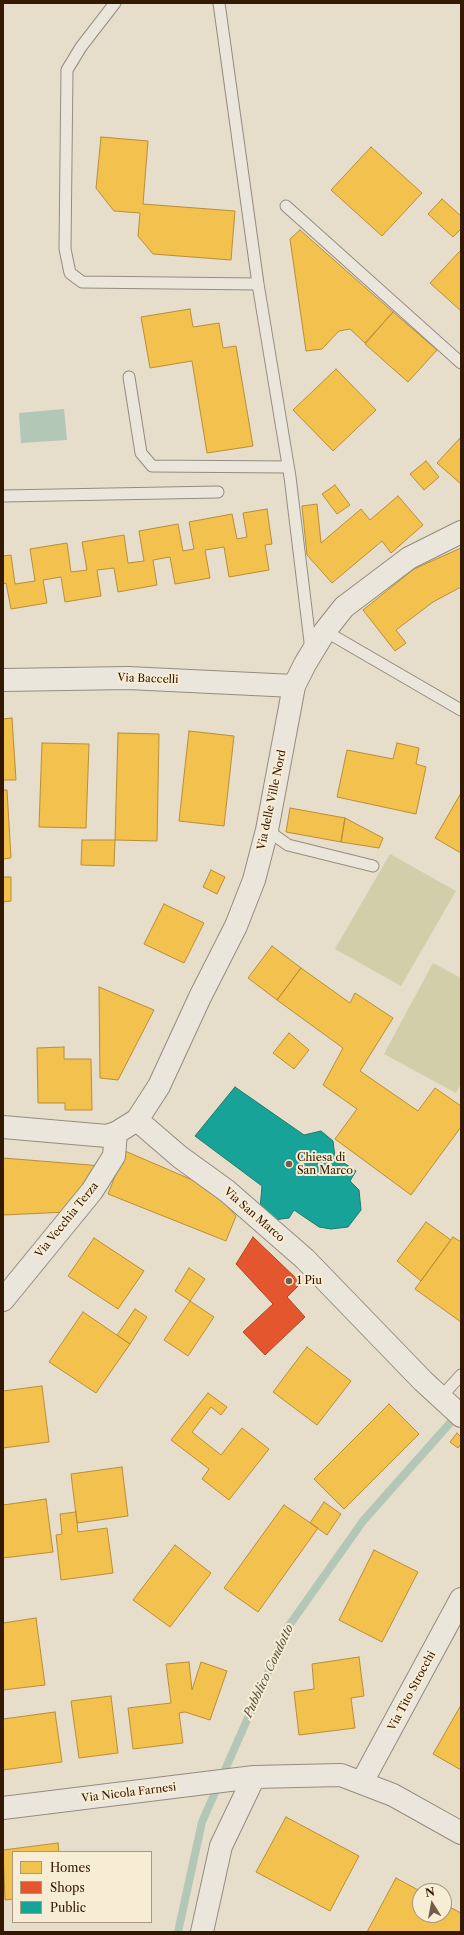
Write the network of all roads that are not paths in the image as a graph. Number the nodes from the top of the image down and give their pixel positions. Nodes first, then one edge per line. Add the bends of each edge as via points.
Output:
1 (115, 3) edge
2 (220, 3) edge
3 (286, 206) dead end
4 (258, 284) junction
5 (461, 364) edge
6 (130, 377) dead end
7 (288, 467) junction
8 (218, 492) dead end
9 (3, 496) edge
10 (461, 532) edge
11 (324, 631) junction
12 (311, 653) junction
13 (3, 680) edge
14 (294, 686) junction
15 (461, 710) edge
16 (267, 830) junction
17 (373, 866) dead end
18 (137, 1120) junction
19 (3, 1127) edge
20 (116, 1133) junction
21 (3, 1300) edge
22 (461, 1375) edge
23 (450, 1406) edge
24 (461, 1599) edge
25 (248, 1778) junction
26 (362, 1782) junction
27 (3, 1808) edge
28 (461, 1833) edge
29 (202, 1932) edge

1 - 4 lane via 81,47 67,70 65,249 70,273 82,282
2 - 4 lane
3 - 5 lane
4 - 7 lane
6 - 7 lane via 141,453 152,466
7 - 12 lane
8 - 9 lane
10 - 11 street, Via delle Ville Nord via 409,558 344,607
11 - 12 street, Via delle Ville Nord
11 - 15 lane
12 - 14 street, Via delle Ville Nord
13 - 14 street, Via Baccelli via 128,678
14 - 16 street, Via delle Ville Nord
16 - 17 lane via 288,844
16 - 18 street, Via delle Ville Nord via 254,880 236,926 200,996 159,1086
18 - 20 street
18 - 23 street, Via San Marco via 180,1157 227,1191 305,1259
19 - 20 street via 107,1136
20 - 21 street, Via Vecchia Terza via 114,1156 92,1191
22 - 23 lane
24 - 26 street, Via Tito Strocchi
25 - 26 street, Via Nicola Farnesi via 341,1775
25 - 27 street, Via Nicola Farnesi
25 - 29 street via 221,1846
26 - 28 street, Via Nicola Farnesi via 393,1794

